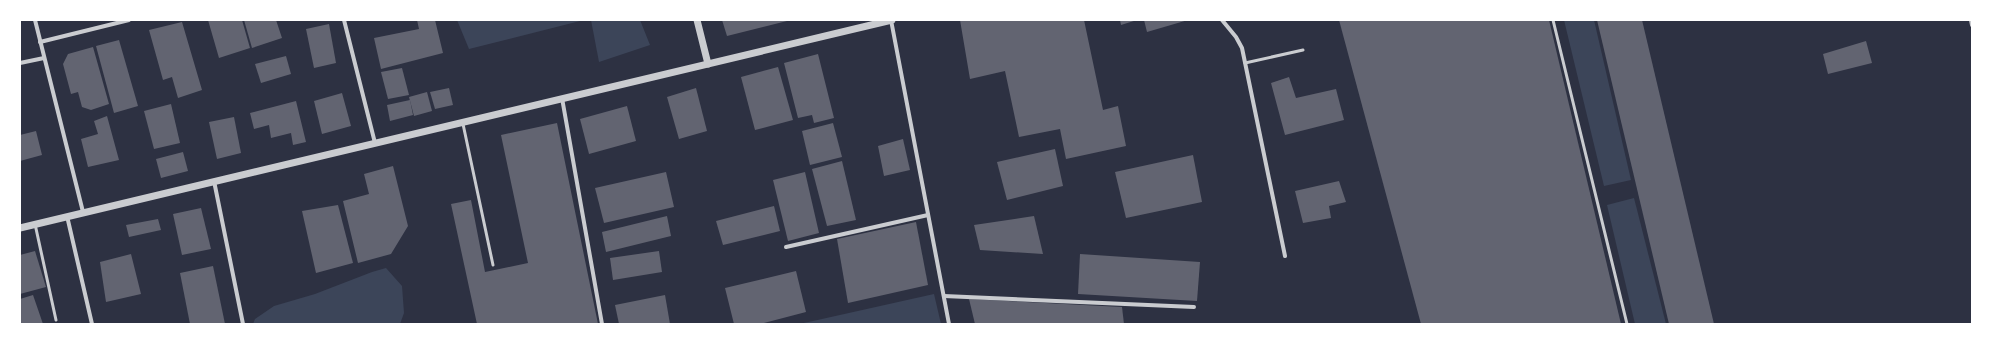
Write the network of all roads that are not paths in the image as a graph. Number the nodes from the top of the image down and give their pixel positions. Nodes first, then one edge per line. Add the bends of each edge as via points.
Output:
1 (35, 20) edge
2 (129, 20) edge
3 (344, 20) edge
4 (697, 20) edge
5 (891, 20) edge
6 (1222, 20) edge
7 (1553, 20) edge
8 (1971, 20) edge
9 (1972, 25) edge
10 (40, 42) junction
11 (1303, 50) dead end
12 (44, 58) junction
13 (20, 63) edge
14 (1245, 63) junction
15 (708, 64) junction
16 (562, 98) junction
17 (463, 122) junction
18 (375, 143) junction
19 (214, 181) junction
20 (83, 212) junction
21 (928, 215) junction
22 (67, 216) junction
23 (35, 224) junction
24 (20, 228) edge
25 (786, 247) dead end
26 (1285, 256) dead end
27 (493, 265) dead end
28 (944, 296) junction
29 (1194, 307) dead end
30 (56, 320) dead end
31 (92, 324) edge
32 (243, 324) edge
33 (602, 324) edge
34 (947, 324) edge
35 (1627, 324) edge

1 - 10 street
2 - 10 street
3 - 18 street
4 - 15 street
5 - 15 street
5 - 21 street
6 - 14 street via 1239,43
7 - 35 lane
8 - 9 street
10 - 12 street
11 - 14 lane
12 - 13 street
12 - 20 street
14 - 26 street
15 - 16 street
16 - 17 street
16 - 33 street
17 - 18 street
17 - 27 lane
18 - 19 street
19 - 20 street
19 - 32 street
20 - 22 street
21 - 25 street
21 - 28 street
22 - 23 street
22 - 31 street
23 - 24 street
23 - 30 lane
28 - 29 street
28 - 34 street

